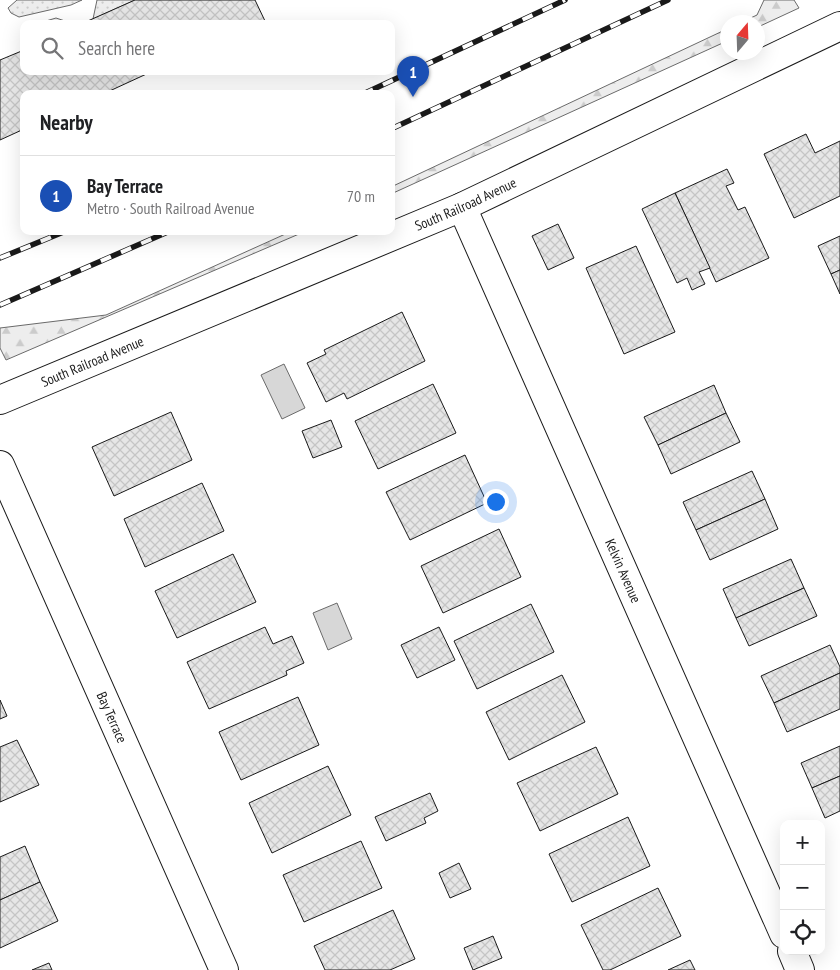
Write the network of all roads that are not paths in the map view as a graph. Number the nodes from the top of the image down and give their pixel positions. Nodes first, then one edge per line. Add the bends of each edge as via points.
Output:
1 (840, 26) edge
2 (462, 207) junction
3 (395, 235) edge
4 (395, 235) edge
5 (0, 400) edge
6 (0, 465) edge
7 (780, 925) edge
8 (794, 955) edge
9 (224, 970) edge
10 (800, 970) edge

1 - 2 street, South Railroad Avenue
2 - 3 street, South Railroad Avenue
2 - 7 street, Kelvin Avenue
4 - 5 street, South Railroad Avenue
6 - 9 street, Bay Terrace
8 - 10 street

